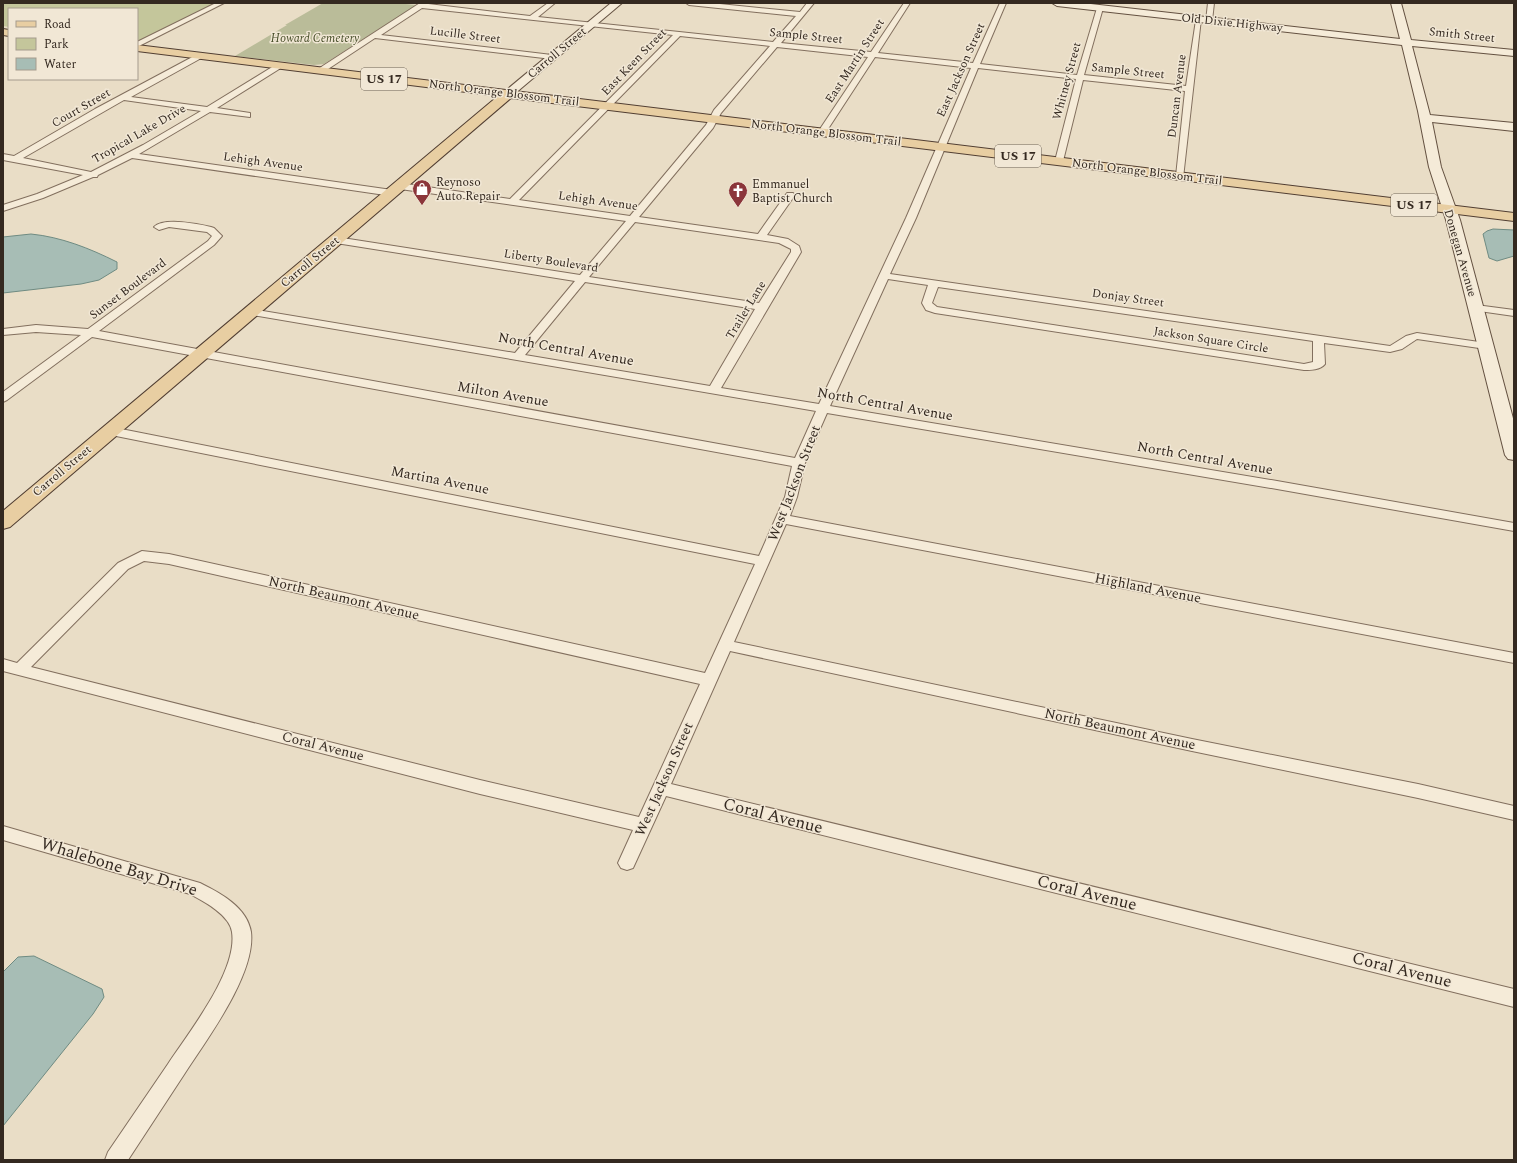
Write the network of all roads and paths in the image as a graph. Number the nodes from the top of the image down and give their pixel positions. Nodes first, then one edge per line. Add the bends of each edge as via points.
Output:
1 (221, 3) edge
2 (488, 3) edge
3 (552, 3) edge
4 (617, 3) edge
5 (689, 3) edge
6 (811, 3) edge
7 (907, 3) edge
8 (1003, 3) edge
9 (1056, 3) edge
10 (1211, 3) edge
11 (1396, 3) edge
12 (1082, 4) edge
13 (423, 5) edge
14 (1100, 8) junction
15 (475, 12) junction
16 (801, 14) junction
17 (532, 18) junction
18 (1204, 20) junction
19 (590, 25) junction
20 (678, 34) junction
21 (376, 36) junction
22 (1407, 42) junction
23 (138, 44) edge
24 (775, 44) junction
25 (138, 48) edge
26 (1513, 54) edge
27 (873, 55) junction
28 (201, 56) junction
29 (552, 57) junction
30 (280, 66) junction
31 (976, 66) junction
32 (319, 71) junction
33 (1080, 77) junction
34 (1189, 89) junction
35 (508, 94) junction
36 (123, 98) junction
37 (608, 106) junction
38 (208, 110) junction
39 (247, 115) dead end
40 (1425, 118) junction
41 (714, 119) junction
42 (1514, 127) edge
43 (822, 132) junction
44 (940, 147) junction
45 (131, 155) junction
46 (3, 158) edge
47 (15, 159) junction
48 (1059, 161) junction
49 (94, 175) junction
50 (1180, 176) junction
51 (396, 189) junction
52 (790, 195) dead end
53 (513, 201) junction
54 (3, 208) edge
55 (1448, 209) junction
56 (1514, 217) edge
57 (634, 218) junction
58 (159, 227) dead end
59 (761, 237) junction
60 (336, 240) junction
61 (792, 244) joint
62 (885, 276) junction
63 (584, 279) junction
64 (934, 283) junction
65 (762, 307) junction
66 (1476, 308) junction
67 (251, 312) junction
68 (1514, 313) edge
69 (3, 332) edge
70 (90, 333) junction
71 (1318, 339) junction
72 (1486, 346) junction
73 (200, 355) junction
74 (518, 356) junction
75 (714, 389) junction
76 (3, 398) edge
77 (824, 408) junction
78 (110, 431) junction
79 (1514, 456) edge
80 (799, 463) junction
81 (782, 519) junction
82 (3, 522) edge
83 (1514, 527) edge
84 (762, 561) junction
85 (725, 645) junction
86 (1514, 658) edge
87 (3, 665) edge
88 (20, 669) junction
89 (709, 680) junction
90 (660, 788) junction
91 (1514, 813) edge
92 (643, 825) junction
93 (3, 833) edge
94 (627, 862) dead end
95 (1514, 998) edge
96 (116, 1160) edge

1 - 23 street
2 - 15 street
3 - 17 street
4 - 19 street, Carroll Street
5 - 16 street
6 - 16 street
7 - 27 street, East Martin Street
8 - 31 street, East Jackson Street
9 - 12 street, Old Dixie Highway
10 - 18 street, Duncan Avenue
11 - 22 street, Donegan Avenue
12 - 14 street, Old Dixie Highway
13 - 15 street, Sample Street
13 - 21 street
14 - 18 street, Old Dixie Highway
14 - 33 street, Whitney Street
15 - 17 street, Sample Street
16 - 24 street
17 - 19 street, Sample Street
18 - 22 street, Old Dixie Highway
18 - 34 street, Duncan Avenue
19 - 20 street, Sample Street
19 - 29 street, Carroll Street
20 - 24 street, Sample Street
20 - 37 street, East Keen Street
21 - 29 street, Lucille Street
21 - 32 street
22 - 26 street, Smith Street
22 - 40 street, Donegan Avenue
24 - 27 street, Sample Street
24 - 41 street via 717,112
25 - 28 main road, North Orange Blossom Trail / US 17
27 - 31 street, Sample Street
27 - 43 street, East Martin Street
28 - 30 main road, North Orange Blossom Trail / US 17
28 - 36 street, Court Street
29 - 35 street, Carroll Street
30 - 32 main road, North Orange Blossom Trail / US 17
30 - 38 street, Tropical Lake Drive
31 - 33 street, Sample Street
31 - 44 street, East Jackson Street
32 - 35 main road, North Orange Blossom Trail / US 17
33 - 34 street, Sample Street
33 - 48 street, Whitney Street
34 - 50 street, Duncan Avenue
35 - 37 main road, North Orange Blossom Trail / US 17
35 - 51 main road, Carroll Street
36 - 38 street
36 - 47 street, Court Street
37 - 41 main road, North Orange Blossom Trail / US 17
37 - 53 street, East Keen Street
38 - 39 street
38 - 45 street, Tropical Lake Drive
40 - 42 street
40 - 55 street, Donegan Avenue
41 - 43 main road, North Orange Blossom Trail / US 17
41 - 57 street
43 - 44 main road, North Orange Blossom Trail / US 17
44 - 48 main road, North Orange Blossom Trail / US 17
44 - 62 street, West Jackson Street
45 - 49 street, Tropical Lake Drive
45 - 51 street, Lehigh Avenue
46 - 47 street
47 - 49 street
48 - 50 main road, North Orange Blossom Trail / US 17
49 - 54 street, Tropical Lake Drive via 58,191
50 - 55 main road, North Orange Blossom Trail / US 17
51 - 53 street, Lehigh Avenue
51 - 60 main road, Carroll Street
52 - 59 street
53 - 57 street, Lehigh Avenue
55 - 56 main road, North Orange Blossom Trail / US 17
55 - 66 street, Donegan Avenue
57 - 59 street, Lehigh Avenue
57 - 63 street
58 - 70 street, Sunset Boulevard via 168,224 208,229 217,236
59 - 61 street, Lehigh Avenue
60 - 63 street, Liberty Boulevard
60 - 67 main road, Carroll Street
61 - 65 street, Trailer Lane via 796,252
62 - 64 street, Donjay Street
62 - 77 street, West Jackson Street
63 - 65 street, Liberty Boulevard
63 - 74 street
64 - 71 street, Donjay Street
64 - 71 street, Jackson Square Circle via 927,303 935,310 1304,367 1319,364
65 - 75 street, Trailer Lane
66 - 68 street
66 - 72 street, Donegan Avenue
67 - 73 main road, Carroll Street
67 - 74 street, North Central Avenue
69 - 70 street via 32,328
70 - 73 street
70 - 76 street, Sunset Boulevard
71 - 72 street via 1390,349 1397,348 1406,339 1417,336
72 - 79 street, Donegan Avenue
73 - 78 main road, Carroll Street
73 - 80 street, Milton Avenue
74 - 75 street, North Central Avenue
75 - 77 street, North Central Avenue
77 - 80 street, West Jackson Street
77 - 83 street, North Central Avenue
78 - 82 main road, Carroll Street
78 - 84 street, Martina Avenue
80 - 81 street, West Jackson Street via 791,498
81 - 84 street, West Jackson Street
81 - 86 street, Highland Avenue
84 - 85 street, West Jackson Street
85 - 89 street, West Jackson Street
85 - 91 street, North Beaumont Avenue
87 - 88 street, Coral Avenue
88 - 89 street, North Beaumont Avenue via 124,566 142,556 177,561
88 - 92 street, Coral Avenue via 480,787
89 - 90 street, West Jackson Street
90 - 92 street, West Jackson Street
90 - 95 street, Coral Avenue
92 - 94 street, West Jackson Street
93 - 96 street, Whalebone Bay Drive via 194,888 212,897 229,911 242,931 234,976 222,1002

